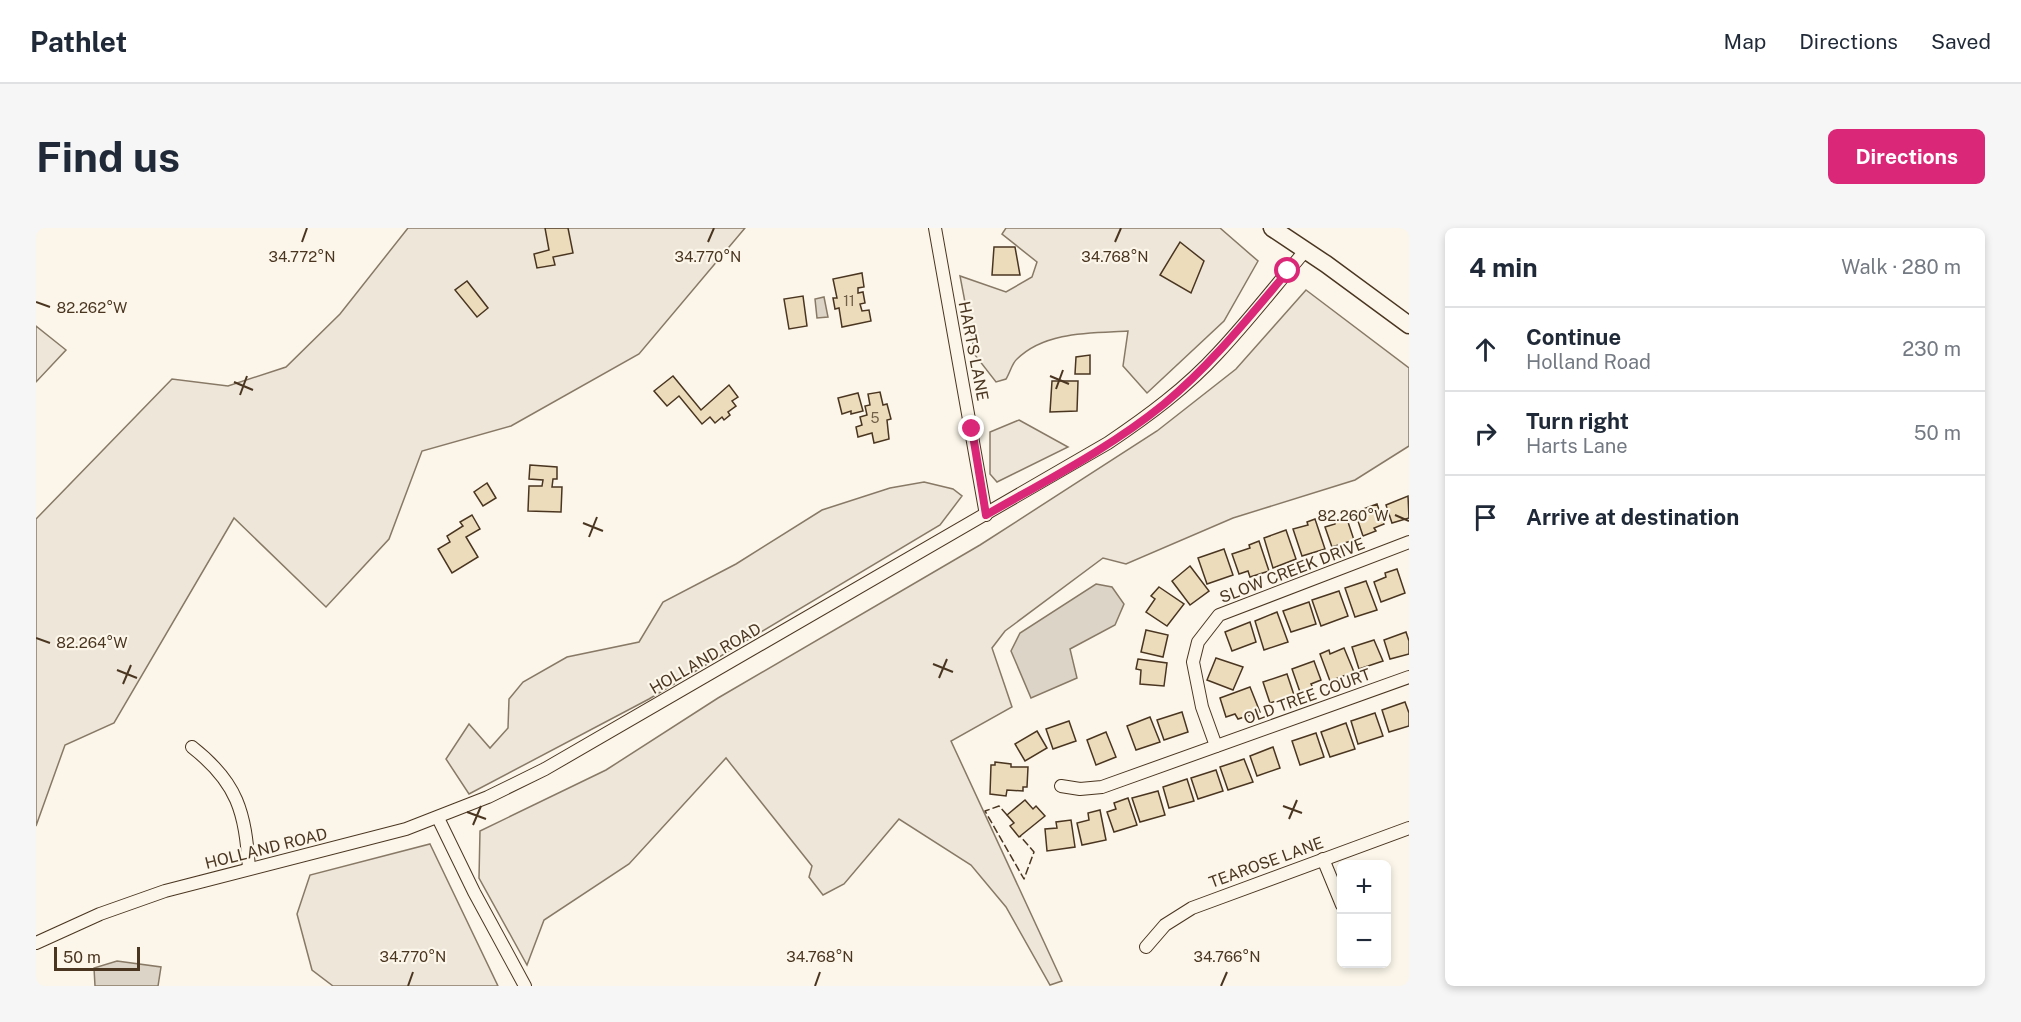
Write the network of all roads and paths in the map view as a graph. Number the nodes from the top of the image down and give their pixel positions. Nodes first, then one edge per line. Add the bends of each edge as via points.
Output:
1 (935, 228) edge
2 (1272, 228) edge
3 (1305, 251) junction
4 (1409, 325) edge
5 (986, 515) junction
6 (1409, 543) edge
7 (1409, 677) edge
8 (1216, 746) junction
9 (192, 747) dead end
10 (1061, 786) dead end
11 (438, 818) junction
12 (1409, 828) edge
13 (1323, 859) junction
14 (249, 868) junction
15 (1337, 895) edge
16 (36, 943) edge
17 (1146, 947) dead end
18 (525, 986) edge

1 - 5 street, HARTS LANE
2 - 3 main road
3 - 4 main road
3 - 5 street, HOLLAND ROAD via 1218,353 1165,403 1108,443
5 - 11 street, HOLLAND ROAD via 554,764
6 - 8 street, SLOW CREEK DRIVE via 1219,615 1198,642 1193,662 1202,707
7 - 8 street, OLD TREE COURT
8 - 10 street, OLD TREE COURT via 1102,787
9 - 14 street via 218,769 233,792 244,819
11 - 14 street, HOLLAND ROAD
11 - 18 street
12 - 13 street, TEAROSE LANE
13 - 15 street
13 - 17 street, TEAROSE LANE via 1192,908 1165,925
14 - 16 street, HOLLAND ROAD via 138,899

